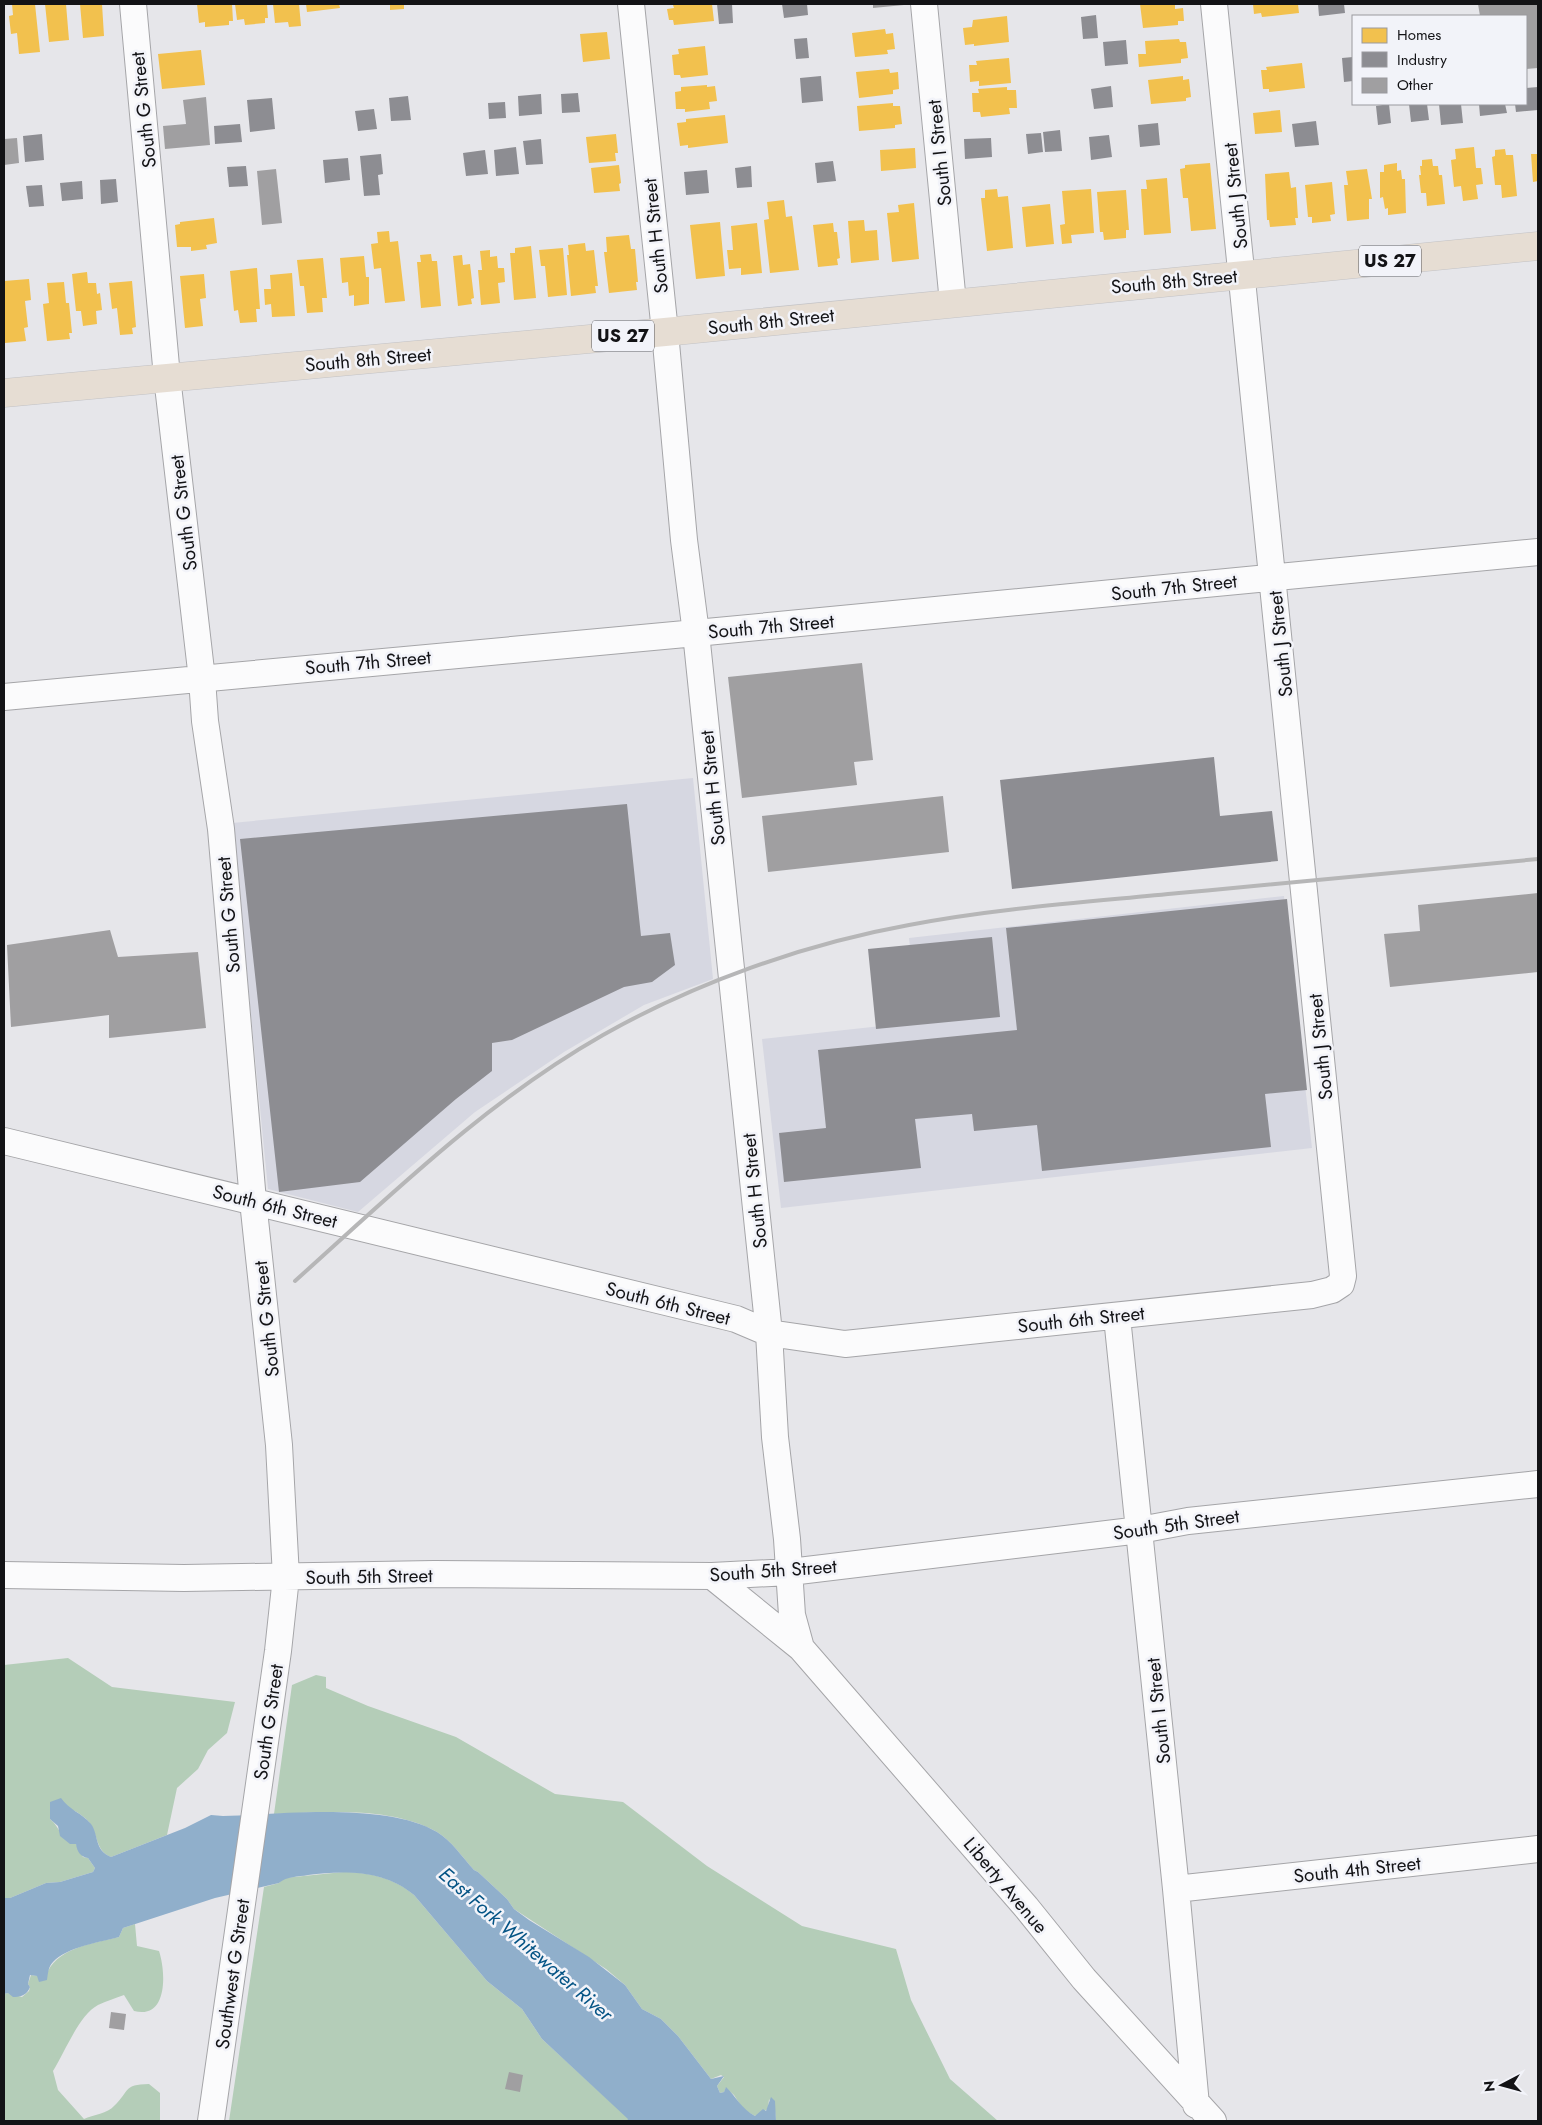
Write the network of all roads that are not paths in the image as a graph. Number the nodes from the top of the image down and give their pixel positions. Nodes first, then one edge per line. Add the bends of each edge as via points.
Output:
1 (132, 4) edge
2 (631, 4) edge
3 (924, 4) edge
4 (1214, 4) edge
5 (1538, 246) edge
6 (1243, 275) junction
7 (954, 303) junction
8 (665, 332) junction
9 (167, 377) junction
10 (4, 393) edge
11 (1538, 552) edge
12 (1273, 578) junction
13 (696, 633) junction
14 (202, 678) junction
15 (4, 697) edge
16 (4, 1141) edge
17 (253, 1201) junction
18 (1341, 1284) joint
19 (1117, 1316) junction
20 (769, 1333) junction
21 (1538, 1484) edge
22 (1140, 1530) junction
23 (790, 1572) junction
24 (4, 1575) edge
25 (712, 1576) junction
26 (286, 1578) junction
27 (802, 1648) junction
28 (253, 1828) joint
29 (1538, 1849) edge
30 (1176, 1889) junction
31 (1205, 2113) edge
32 (211, 2121) edge

1 - 9 street, South G Street
2 - 8 street, South H Street
3 - 7 street, South I Street
4 - 6 street, South J Street
5 - 6 highway, South 8th Street / US 27
6 - 7 highway, South 8th Street / US 27
6 - 12 street, South J Street
7 - 8 highway, South 8th Street / US 27
8 - 9 highway, South 8th Street / US 27
8 - 13 street, South H Street
9 - 10 highway, South 8th Street / US 27
9 - 14 street, South G Street
11 - 12 street, South 7th Street
12 - 13 street, South 7th Street
12 - 18 street, South J Street via 1343,1276
13 - 14 street, South 7th Street
13 - 20 street, South H Street
14 - 15 street, South 7th Street
14 - 17 street, South G Street via 221,829
16 - 17 street, South 6th Street
17 - 20 street, South 6th Street via 736,1319
17 - 26 street, South G Street via 279,1445
18 - 19 street, South 6th Street via 1332,1290 1312,1294
19 - 20 street, South 6th Street via 845,1344
19 - 22 street, South I Street
20 - 23 street, South H Street
21 - 22 street, South 5th Street via 1188,1521
22 - 23 street, South 5th Street
22 - 30 street, South I Street
23 - 25 street, South 5th Street
23 - 27 street, Liberty Avenue via 792,1615
24 - 26 street, South 5th Street
25 - 26 street, South 5th Street via 434,1574
25 - 27 street, Liberty Avenue
26 - 28 street, South G Street
27 - 31 street, Liberty Avenue via 1026,1907 1084,1979
28 - 32 street, Southwest G Street
29 - 30 street, South 4th Street
30 - 31 street, South I Street

